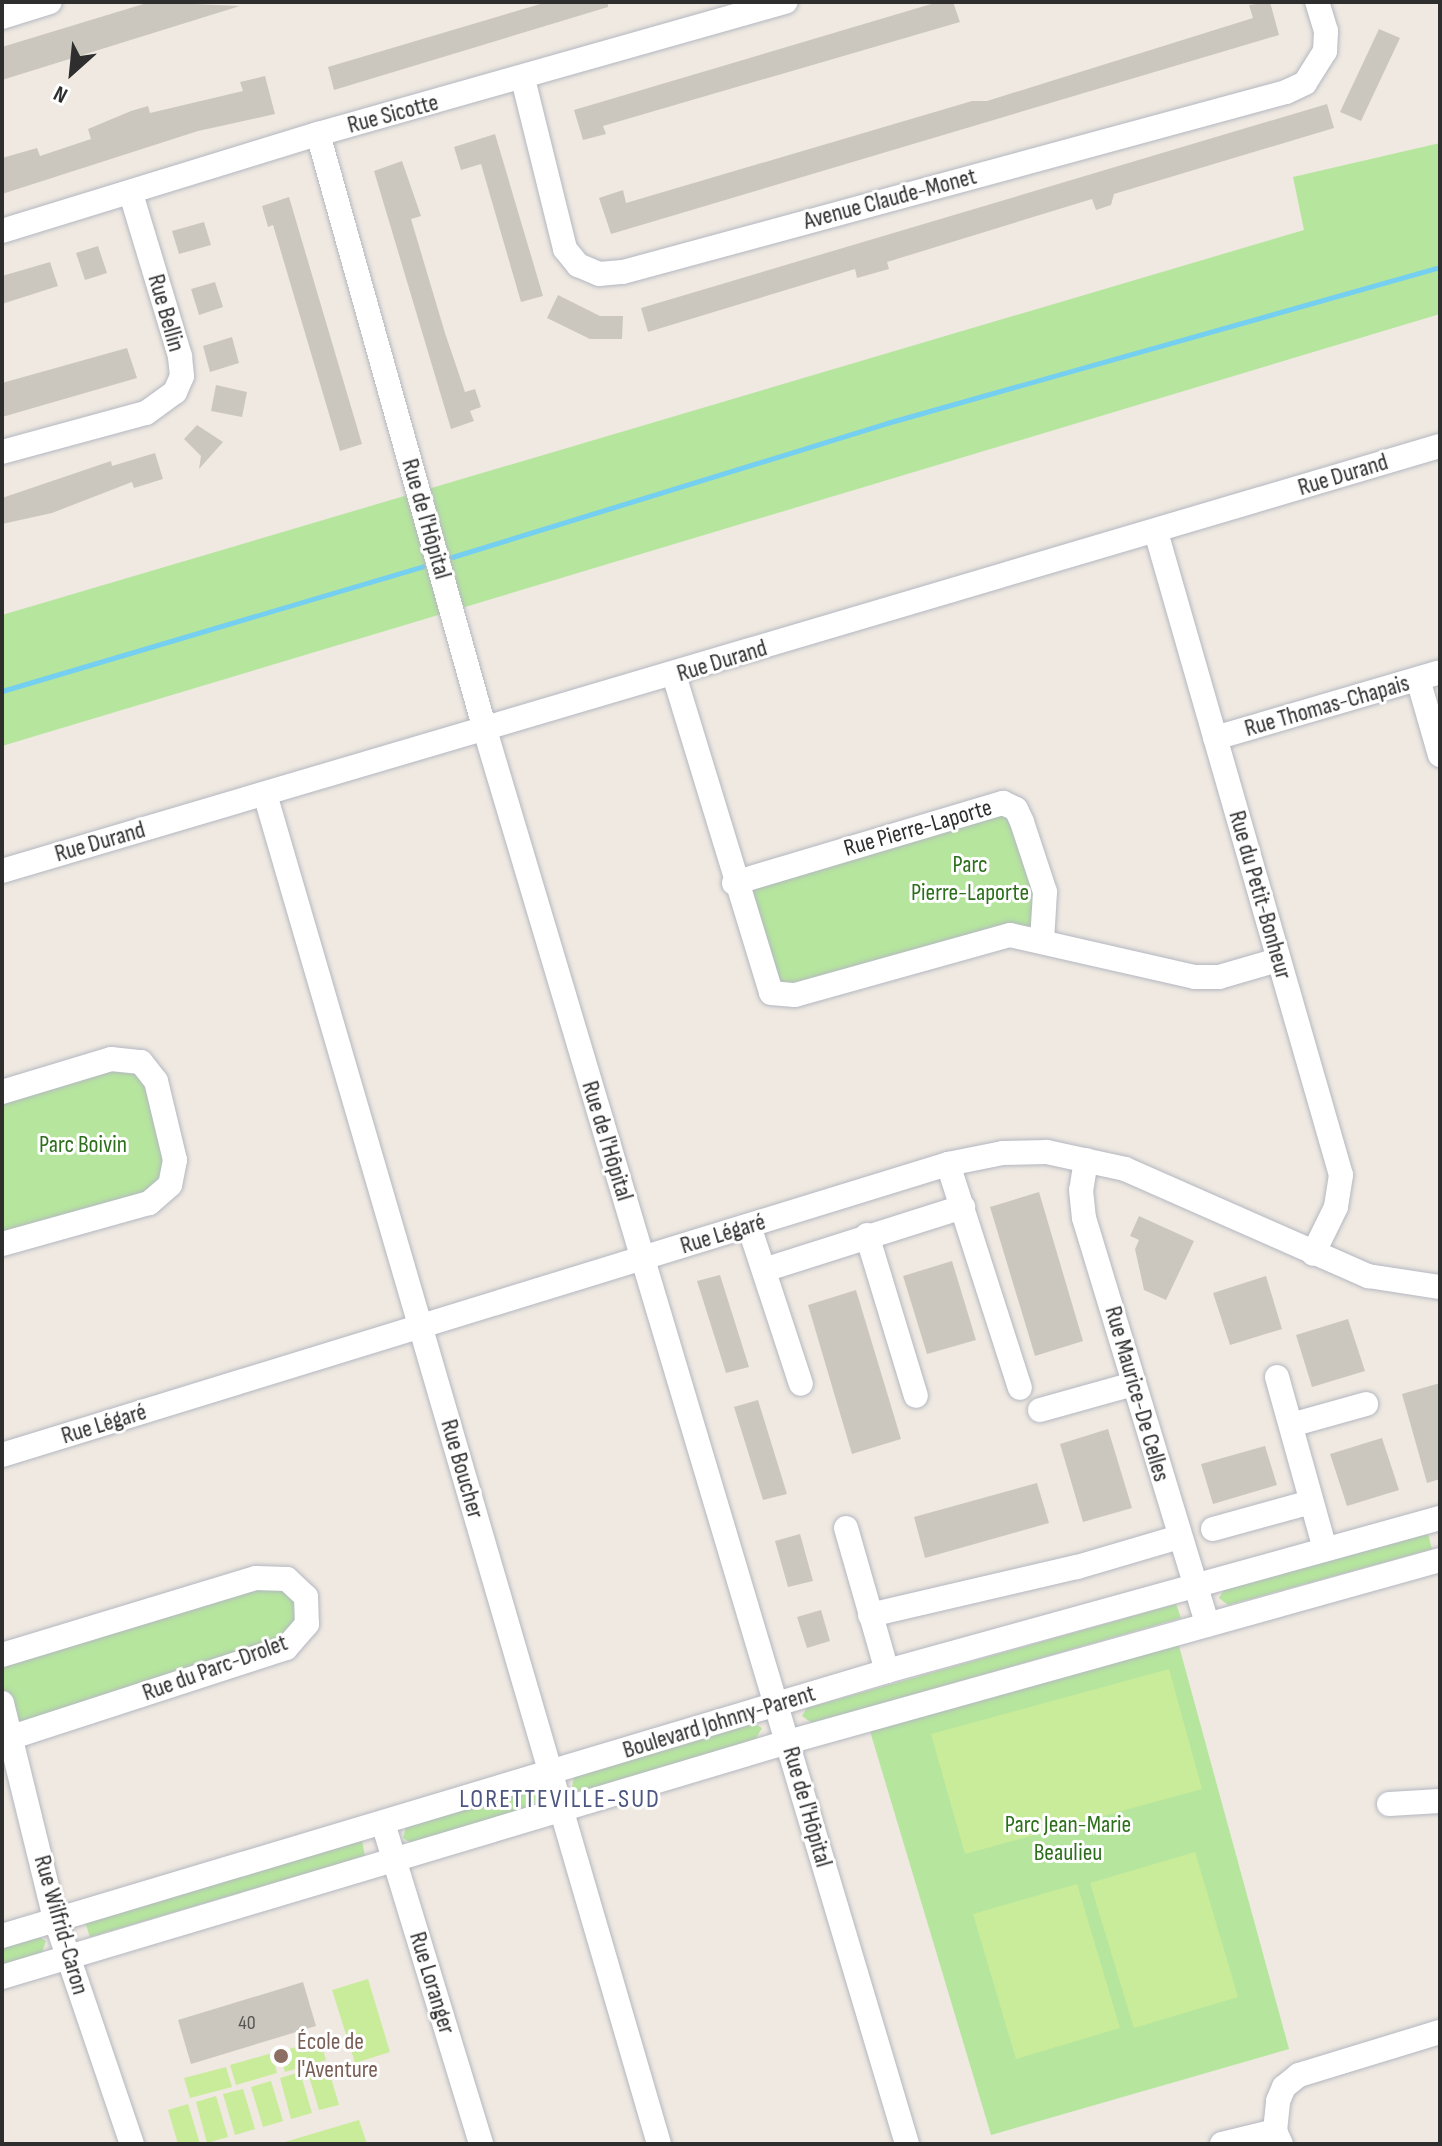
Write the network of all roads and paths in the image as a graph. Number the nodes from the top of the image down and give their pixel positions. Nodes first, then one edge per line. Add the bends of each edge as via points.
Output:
1 (50, 2) edge
2 (786, 2) edge
3 (1317, 2) edge
4 (2, 17) edge
5 (523, 79) junction
6 (318, 134) junction
7 (131, 194) junction
8 (2, 231) edge
9 (1440, 446) edge
10 (2, 452) edge
11 (1156, 532) junction
12 (674, 675) junction
13 (1429, 676) edge
14 (485, 730) junction
15 (1215, 738) junction
16 (1440, 755) edge
17 (265, 794) junction
18 (2, 871) edge
19 (734, 883) junction
20 (1042, 941) junction
21 (1278, 960) junction
22 (2, 1092) edge
23 (1086, 1160) junction
24 (948, 1164) junction
25 (845, 1196) junction
26 (963, 1207) junction
27 (749, 1226) junction
28 (863, 1236) junction
29 (2, 1244) edge
30 (1313, 1254) junction
31 (642, 1259) junction
32 (764, 1270) junction
33 (1440, 1287) edge
34 (421, 1327) junction
35 (1277, 1377) dead end
36 (801, 1384) dead end
37 (1133, 1384) junction
38 (1020, 1388) dead end
39 (916, 1396) dead end
40 (1366, 1404) dead end
41 (1040, 1410) dead end
42 (1291, 1425) junction
43 (2, 1455) edge
44 (1311, 1502) junction
45 (1440, 1518) edge
46 (846, 1528) dead end
47 (1213, 1529) dead end
48 (1179, 1537) junction
49 (1325, 1549) junction
50 (1440, 1560) edge
51 (1194, 1584) junction
52 (870, 1615) junction
53 (1208, 1625) junction
54 (2, 1655) edge
55 (887, 1671) junction
56 (2, 1703) edge
57 (776, 1705) junction
58 (12, 1737) junction
59 (788, 1742) junction
60 (548, 1773) junction
61 (1440, 1801) edge
62 (1389, 1804) dead end
63 (558, 1810) junction
64 (383, 1823) junction
65 (394, 1859) junction
66 (55, 1918) junction
67 (2, 1936) edge
68 (67, 1956) junction
69 (2, 1977) edge
70 (1440, 2032) edge
71 (1278, 2137) edge
72 (132, 2144) edge
73 (481, 2144) edge
74 (659, 2144) edge
75 (907, 2144) edge
76 (1222, 2144) edge

1 - 4 street
2 - 5 street, Rue Sicotte
3 - 5 street, Avenue Claude-Monet via 1326,31 1325,51 1305,83 1286,92 623,272 599,274 578,265 565,249
5 - 6 street, Rue Sicotte
6 - 7 street, Rue Sicotte
6 - 14 street, Rue de l'Hôpital
7 - 8 street, Rue Sicotte
7 - 10 street, Rue Bellin via 180,356 182,376 175,392 146,413
9 - 11 street, Rue Durand
11 - 12 street, Rue Durand
11 - 15 street, Rue du Petit-Bonheur
12 - 14 street, Rue Durand
12 - 19 street
13 - 15 street, Rue Thomas-Chapais
13 - 16 street
14 - 17 street, Rue Durand
14 - 31 street, Rue de l'Hôpital
15 - 21 street, Rue du Petit-Bonheur
17 - 18 street, Rue Durand
17 - 34 street, Rue Boucher
19 - 20 street via 764,983 771,993 782,996 1010,935
19 - 20 street, Rue Pierre-Laporte via 1003,803 1016,809 1045,892
20 - 21 street via 1195,977 1219,977
21 - 30 street, Rue du Petit-Bonheur via 1341,1175 1336,1207
22 - 29 street via 111,1059 141,1062 156,1081 175,1160 170,1185 149,1203
23 - 24 street, Rue Légaré via 1047,1152 1003,1153
23 - 30 street, Rue Légaré via 1169,1185
23 - 37 street, Rue Maurice-De Celles via 1084,1218
24 - 25 street, Rue Légaré
24 - 26 street
25 - 27 street, Rue Légaré
25 - 28 street
26 - 28 street
26 - 38 street
27 - 31 street, Rue Légaré
27 - 32 street
28 - 32 street
28 - 39 street
30 - 33 street, Rue Légaré via 1368,1276
31 - 34 street, Rue Légaré
31 - 57 street, Rue de l'Hôpital
32 - 36 street
34 - 43 street, Rue Légaré
34 - 60 street, Rue Boucher
35 - 42 street
37 - 41 street
37 - 48 street, Rue Maurice-De Celles
40 - 42 street
42 - 44 street
44 - 47 street
44 - 49 street
45 - 49 street, Boulevard Johnny-Parent
46 - 52 street
48 - 51 street, Rue Maurice-De Celles
48 - 52 street via 1077,1567
49 - 51 street, Boulevard Johnny-Parent
50 - 53 street, Boulevard Johnny-Parent
51 - 53 street, Rue Maurice-De Celles
51 - 55 street, Boulevard Johnny-Parent
52 - 55 street
53 - 59 street, Boulevard Johnny-Parent
54 - 58 street, Rue du Parc-Drolet via 256,1578 287,1579 306,1597 307,1624 286,1648
55 - 57 street, Boulevard Johnny-Parent
56 - 58 street, Rue Wilfrid-Caron
57 - 59 street, Rue de l'Hôpital
57 - 60 street, Boulevard Johnny-Parent
58 - 66 street, Rue Wilfrid-Caron
59 - 63 street, Boulevard Johnny-Parent
59 - 75 street, Rue de l'Hôpital
60 - 63 street, Rue Boucher
60 - 64 street, Boulevard Johnny-Parent
61 - 62 street
63 - 65 street, Boulevard Johnny-Parent
63 - 74 street, Rue Boucher
64 - 65 street, Rue Loranger
64 - 66 street, Boulevard Johnny-Parent
65 - 68 street, Boulevard Johnny-Parent
65 - 73 street, Rue Loranger
66 - 67 street, Boulevard Johnny-Parent
66 - 68 street, Rue Wilfrid-Caron
68 - 69 street, Boulevard Johnny-Parent
68 - 72 street, Rue Wilfrid-Caron
70 - 71 street via 1299,2075 1284,2087
71 - 76 street

